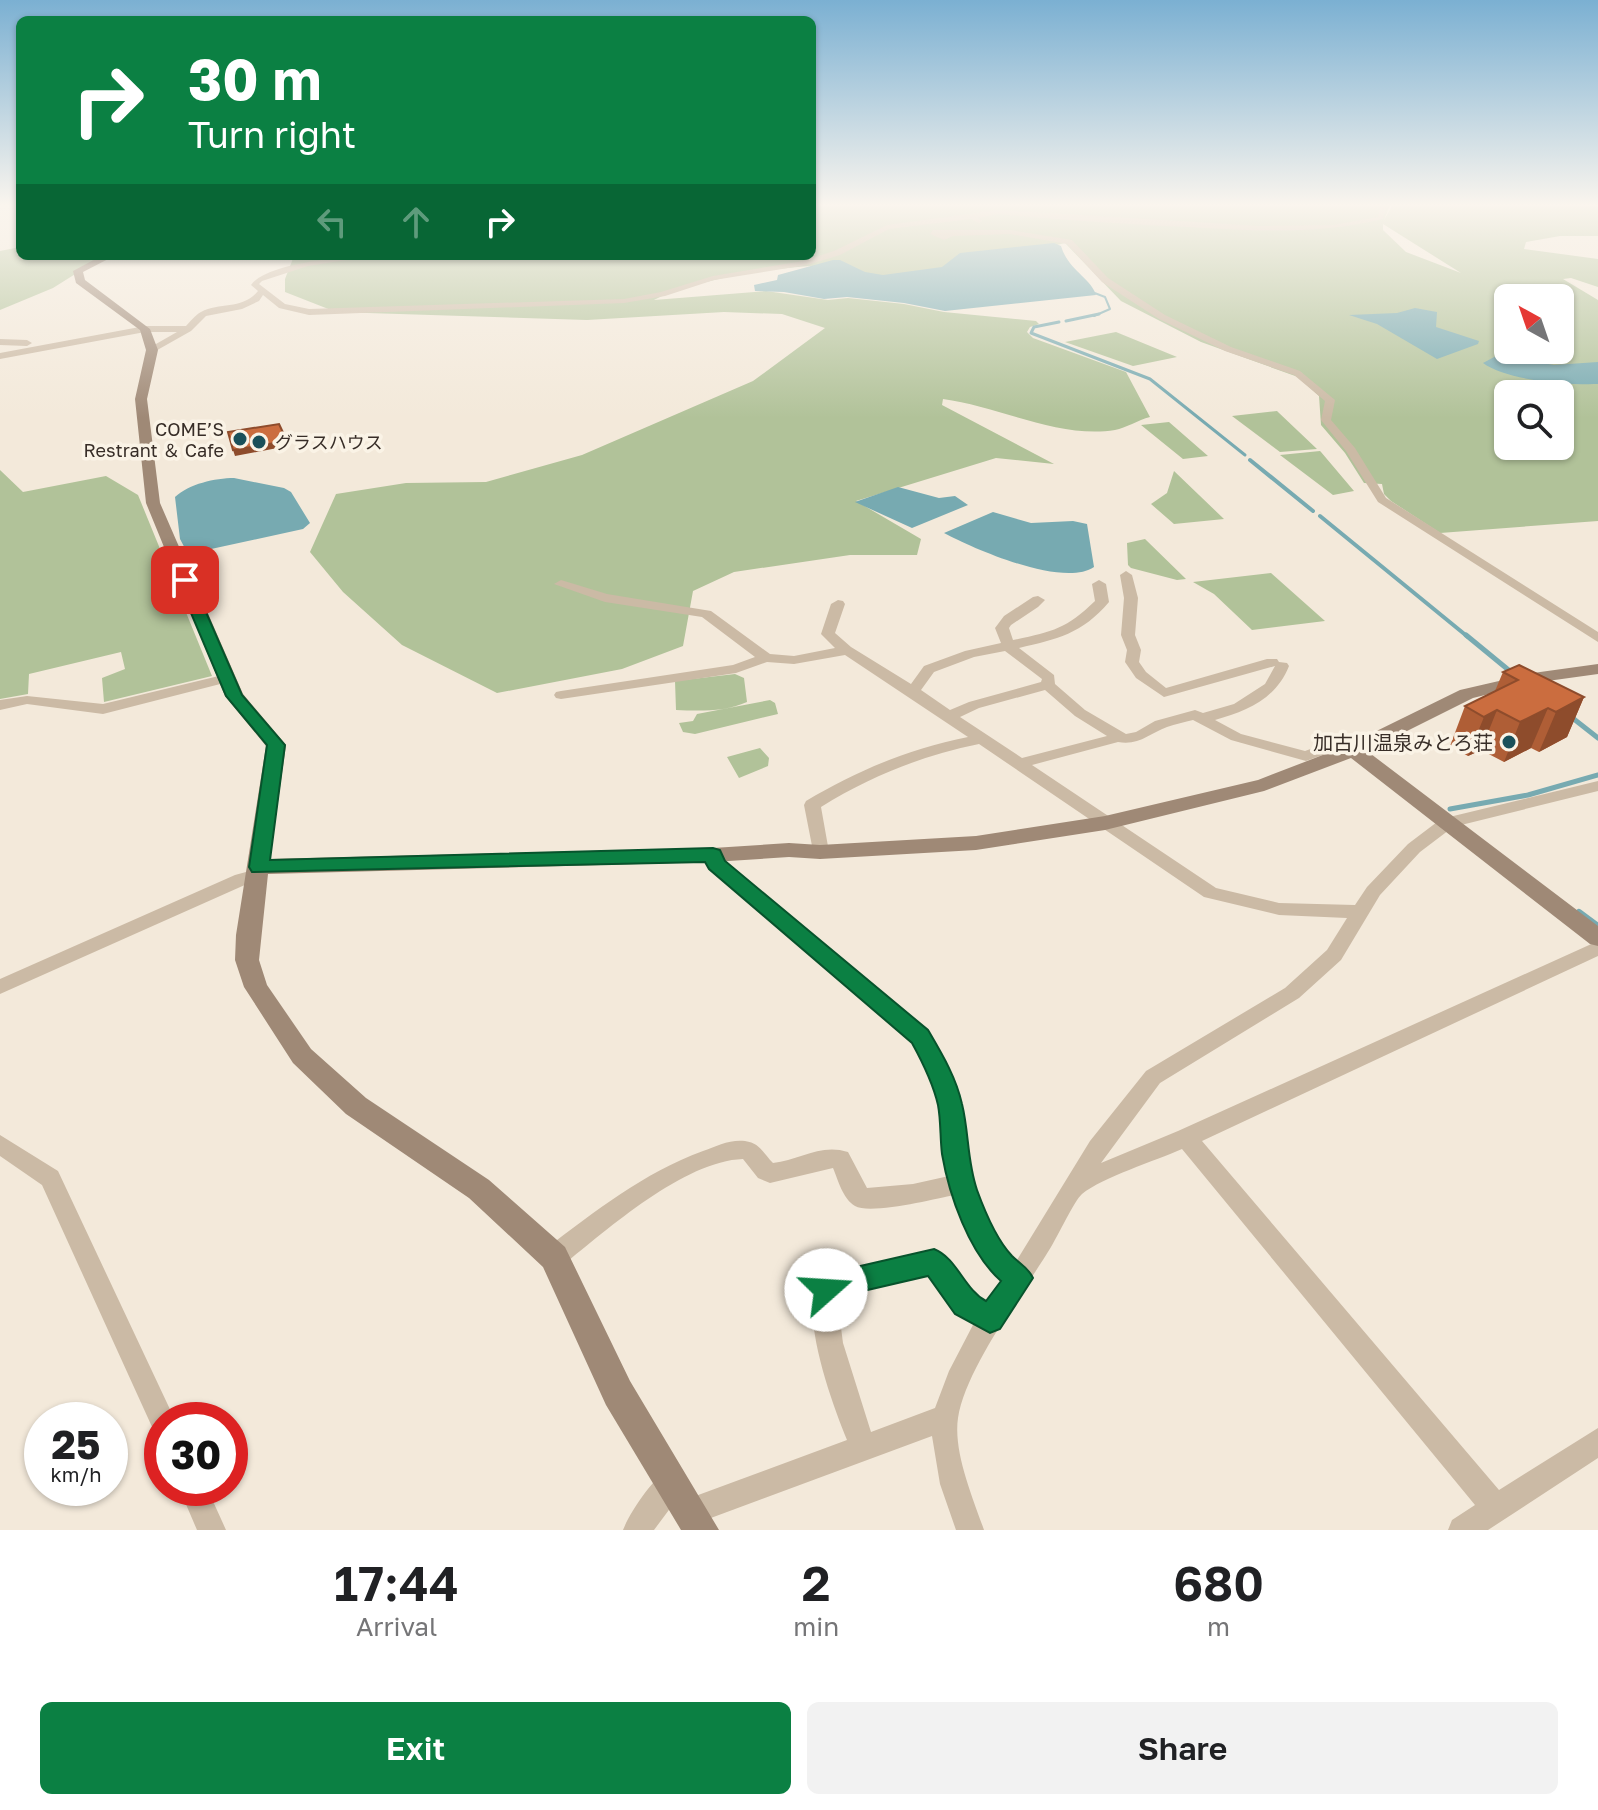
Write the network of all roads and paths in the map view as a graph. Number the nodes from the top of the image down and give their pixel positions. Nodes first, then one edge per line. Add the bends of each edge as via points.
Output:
1 (79, 274) edge
2 (274, 274) edge
3 (735, 274) edge
4 (1100, 274) edge
5 (262, 291) junction
6 (145, 329) junction
7 (188, 329) junction
8 (0, 342) edge
9 (52, 344) junction
10 (152, 350) junction
11 (0, 356) edge
12 (1126, 575) dead end
13 (561, 584) dead end
14 (1099, 584) dead end
15 (1038, 600) dead end
16 (838, 604) dead end
17 (1598, 638) edge
18 (1009, 647) junction
19 (843, 651) junction
20 (766, 658) junction
21 (1598, 669) edge
22 (227, 678) junction
23 (1048, 685) junction
24 (911, 693) junction
25 (1164, 693) junction
26 (561, 695) dead end
27 (0, 705) edge
28 (947, 717) junction
29 (1200, 717) junction
30 (1120, 737) junction
31 (980, 739) junction
32 (1353, 750) junction
33 (1018, 764) junction
34 (1598, 786) edge
35 (1105, 823) junction
36 (1447, 823) junction
37 (820, 852) junction
38 (713, 855) junction
39 (258, 871) junction
40 (1358, 912) junction
41 (1598, 938) edge
42 (1598, 948) edge
43 (0, 987) edge
44 (1186, 1138) junction
45 (0, 1144) edge
46 (962, 1183) junction
47 (1075, 1188) junction
48 (554, 1257) junction
49 (1019, 1278) junction
50 (990, 1319) junction
51 (154, 1402) edge
52 (945, 1418) junction
53 (1598, 1442) edge
54 (864, 1448) junction
55 (673, 1481) junction
56 (201, 1506) edge
57 (1496, 1508) junction
58 (696, 1521) edge
59 (212, 1530) edge
60 (637, 1530) edge
61 (970, 1530) edge
62 (1462, 1530) edge

1 - 6 street via 80,281
2 - 5 street via 259,279 255,285
3 - 5 street via 624,301 309,312 282,306
4 - 17 street via 1162,317 1228,349 1297,373 1330,400 1326,420 1382,500
5 - 7 street via 239,307 203,314
6 - 7 street
6 - 9 street
6 - 10 street
7 - 10 street
8 - 9 street
9 - 11 street
10 - 22 street via 141,399 153,503
12 - 25 street via 1132,662
13 - 20 street via 605,598 706,614
14 - 18 street via 1102,602 1073,628
15 - 18 street via 1006,619 1002,628
16 - 19 street via 828,634
18 - 23 street via 1049,678
18 - 24 street via 929,669
19 - 20 street via 794,660
19 - 24 street
20 - 26 street via 736,669
21 - 32 street via 1467,694
22 - 27 street via 103,709 27,700
22 - 39 street via 234,696 276,745
23 - 28 street
23 - 30 street
24 - 28 street
25 - 29 street
25 - 29 street via 1277,664 1275,682 1255,699
28 - 31 street
29 - 30 street via 1160,724 1141,736
29 - 32 street via 1236,737 1306,756 1335,745
30 - 33 street
31 - 33 street
31 - 37 street via 876,767 812,805
32 - 35 street via 1264,785
32 - 36 street
33 - 35 street
34 - 36 street
35 - 37 street via 976,843
35 - 40 street via 1210,893 1279,909
36 - 40 street via 1414,848
36 - 41 street
37 - 38 street
38 - 39 street
38 - 46 street via 716,864 920,1037 950,1104
39 - 43 street
39 - 48 street via 247,960 256,987 302,1056 356,1106 479,1189
40 - 47 street via 1334,955 1292,993 1153,1077 1098,1148
42 - 44 street
44 - 47 street
44 - 57 street
45 - 51 street via 50,1178
46 - 48 street via 863,1199 840,1159 829,1156 772,1173 746,1149 729,1152 656,1180
46 - 49 street via 984,1237
47 - 49 street
48 - 55 street via 618,1393
49 - 50 street
50 - 52 street
50 - 54 street via 965,1304 934,1262 826,1290 824,1304 838,1371
52 - 54 street
52 - 61 street via 954,1484
53 - 57 street
54 - 58 street
55 - 58 street
55 - 60 street
56 - 59 street
57 - 62 street

